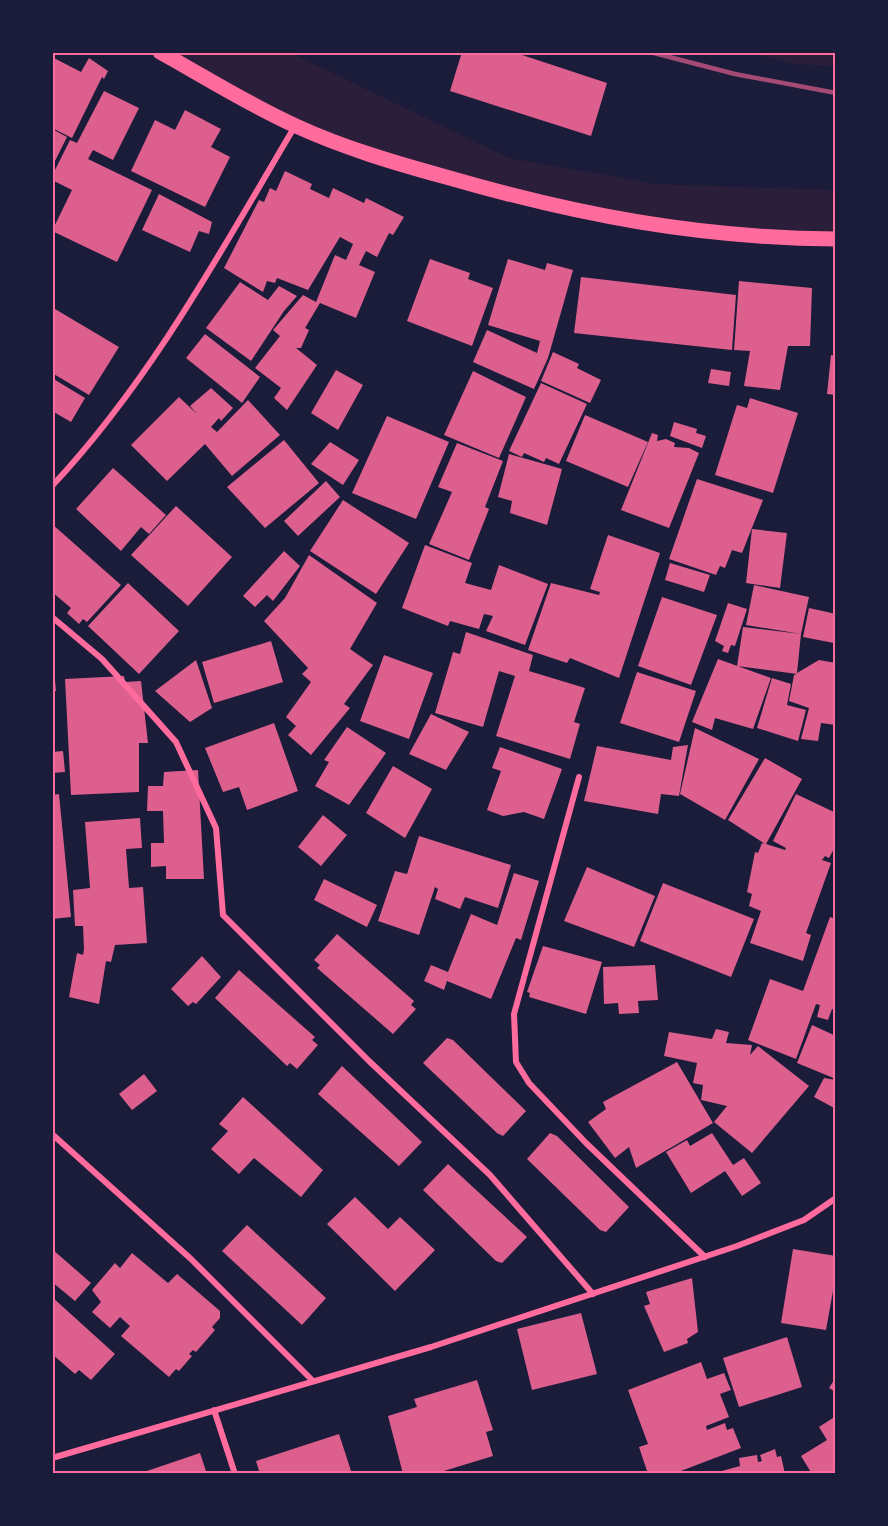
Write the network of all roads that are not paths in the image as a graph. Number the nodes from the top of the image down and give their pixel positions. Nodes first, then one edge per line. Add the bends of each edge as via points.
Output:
1 (160, 52) edge
2 (295, 126) junction
3 (836, 239) edge
4 (52, 486) edge
5 (52, 617) edge
6 (579, 777) dead end
7 (52, 1134) edge
8 (836, 1198) edge
9 (705, 1257) junction
10 (593, 1294) junction
11 (313, 1381) junction
12 (214, 1410) junction
13 (52, 1458) edge
14 (235, 1473) edge

1 - 2 main road
2 - 3 main road via 362,153 567,210 731,236
2 - 4 street via 195,295 138,382
5 - 10 street via 102,659 176,742 216,828 223,915 490,1175
6 - 9 street via 514,1014 516,1062 529,1083 586,1143
7 - 11 street via 191,1259
8 - 9 street via 804,1220
9 - 10 street
10 - 11 street
11 - 12 street
12 - 13 street
12 - 14 street

